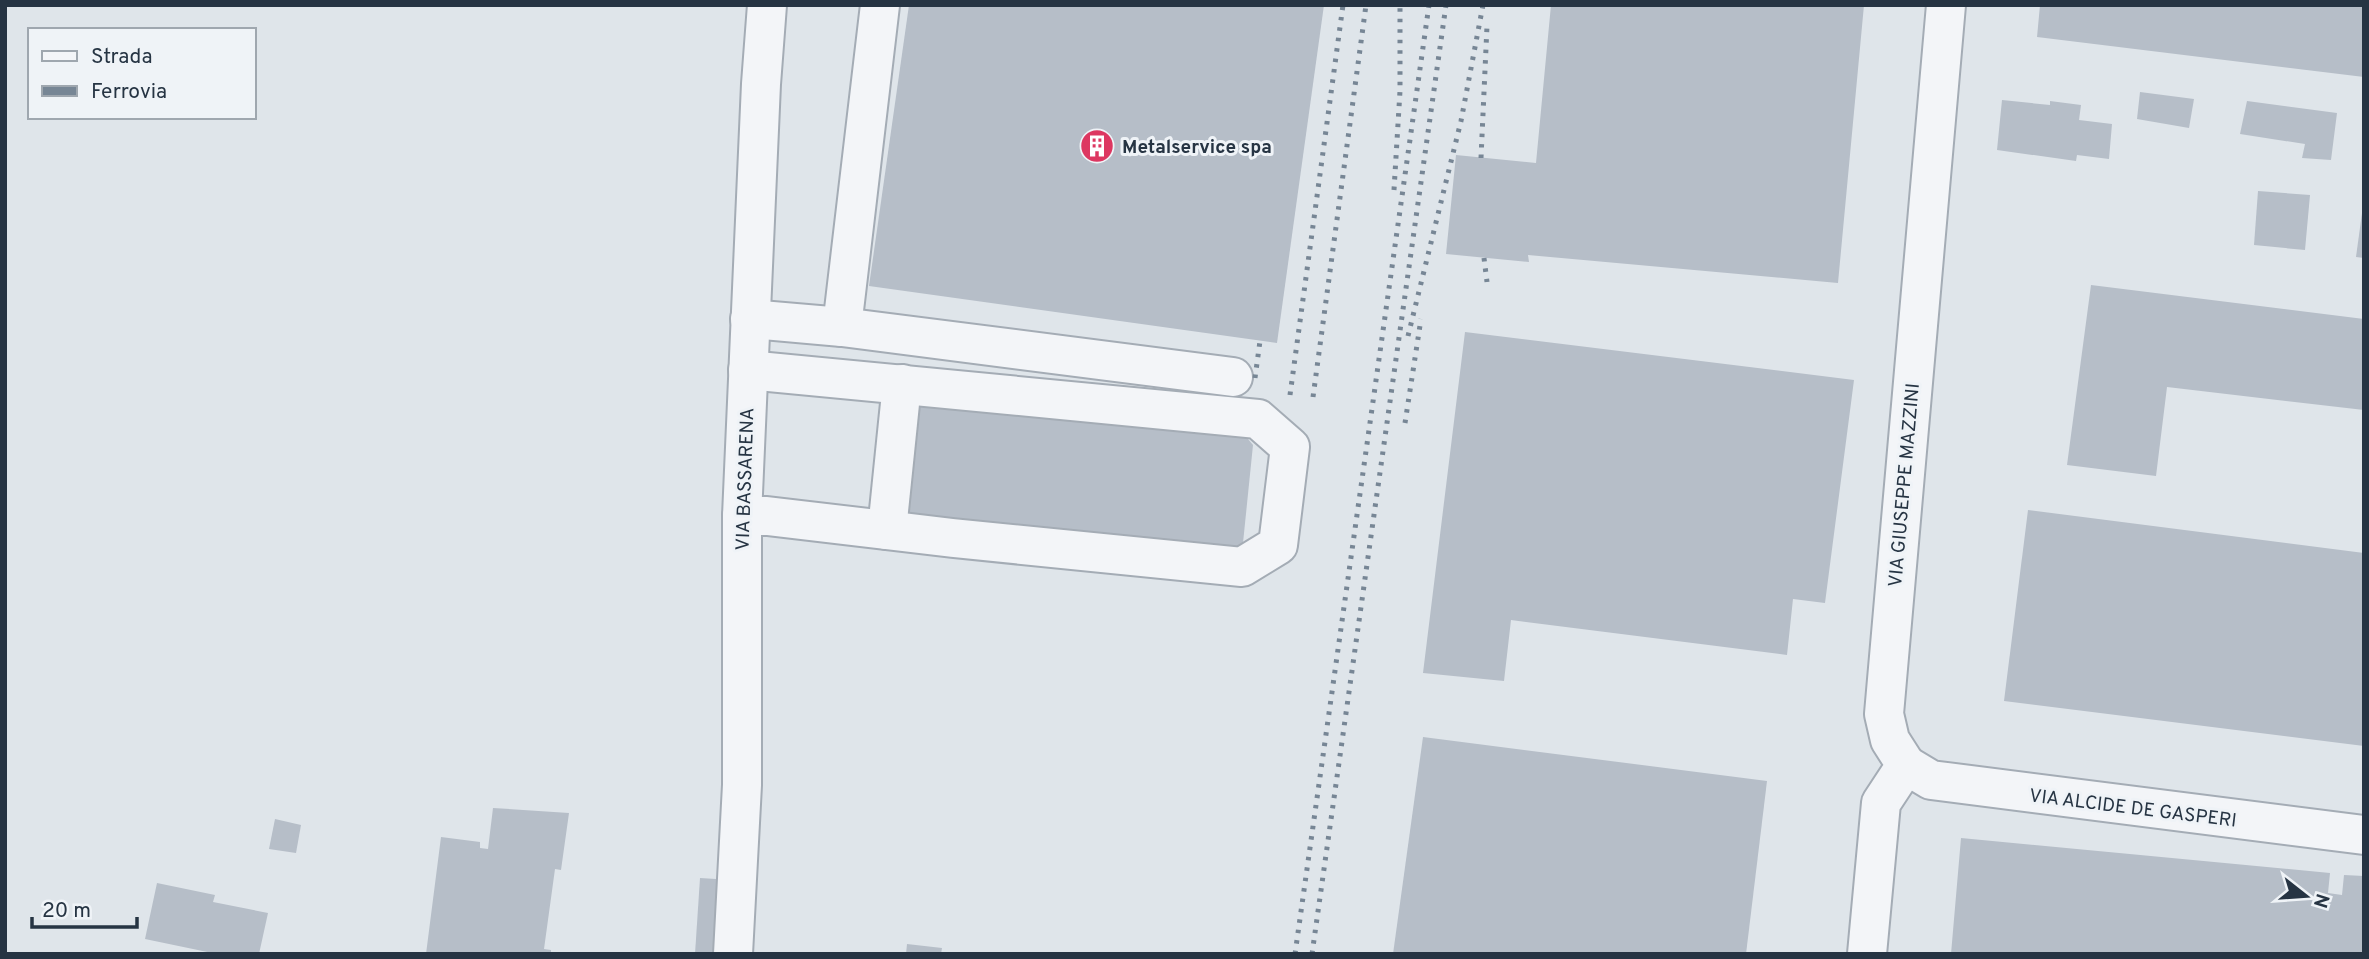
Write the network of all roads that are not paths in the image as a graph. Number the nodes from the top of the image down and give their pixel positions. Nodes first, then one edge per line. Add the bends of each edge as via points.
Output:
1 (767, 5) edge
2 (880, 5) edge
3 (1946, 5) edge
4 (750, 319) junction
5 (842, 327) junction
6 (748, 370) junction
7 (1233, 377) dead end
8 (902, 384) junction
9 (742, 516) junction
10 (887, 530) junction
11 (1906, 765) junction
12 (2364, 835) edge
13 (733, 954) edge
14 (1867, 954) edge

1 - 4 street, VIA BASSARENA
2 - 5 street
3 - 11 street, VIA GIUSEPPE MAZZINI via 1884,714 1890,740
4 - 5 street
4 - 6 street, VIA BASSARENA
5 - 7 street
6 - 8 street
6 - 9 street, VIA BASSARENA
8 - 10 street
8 - 10 street via 1258,419 1290,447 1278,545 1242,566
9 - 10 street
9 - 13 street, VIA BASSARENA via 742,785
11 - 12 street, VIA ALCIDE DE GASPERI via 1931,780
11 - 14 street via 1881,803

